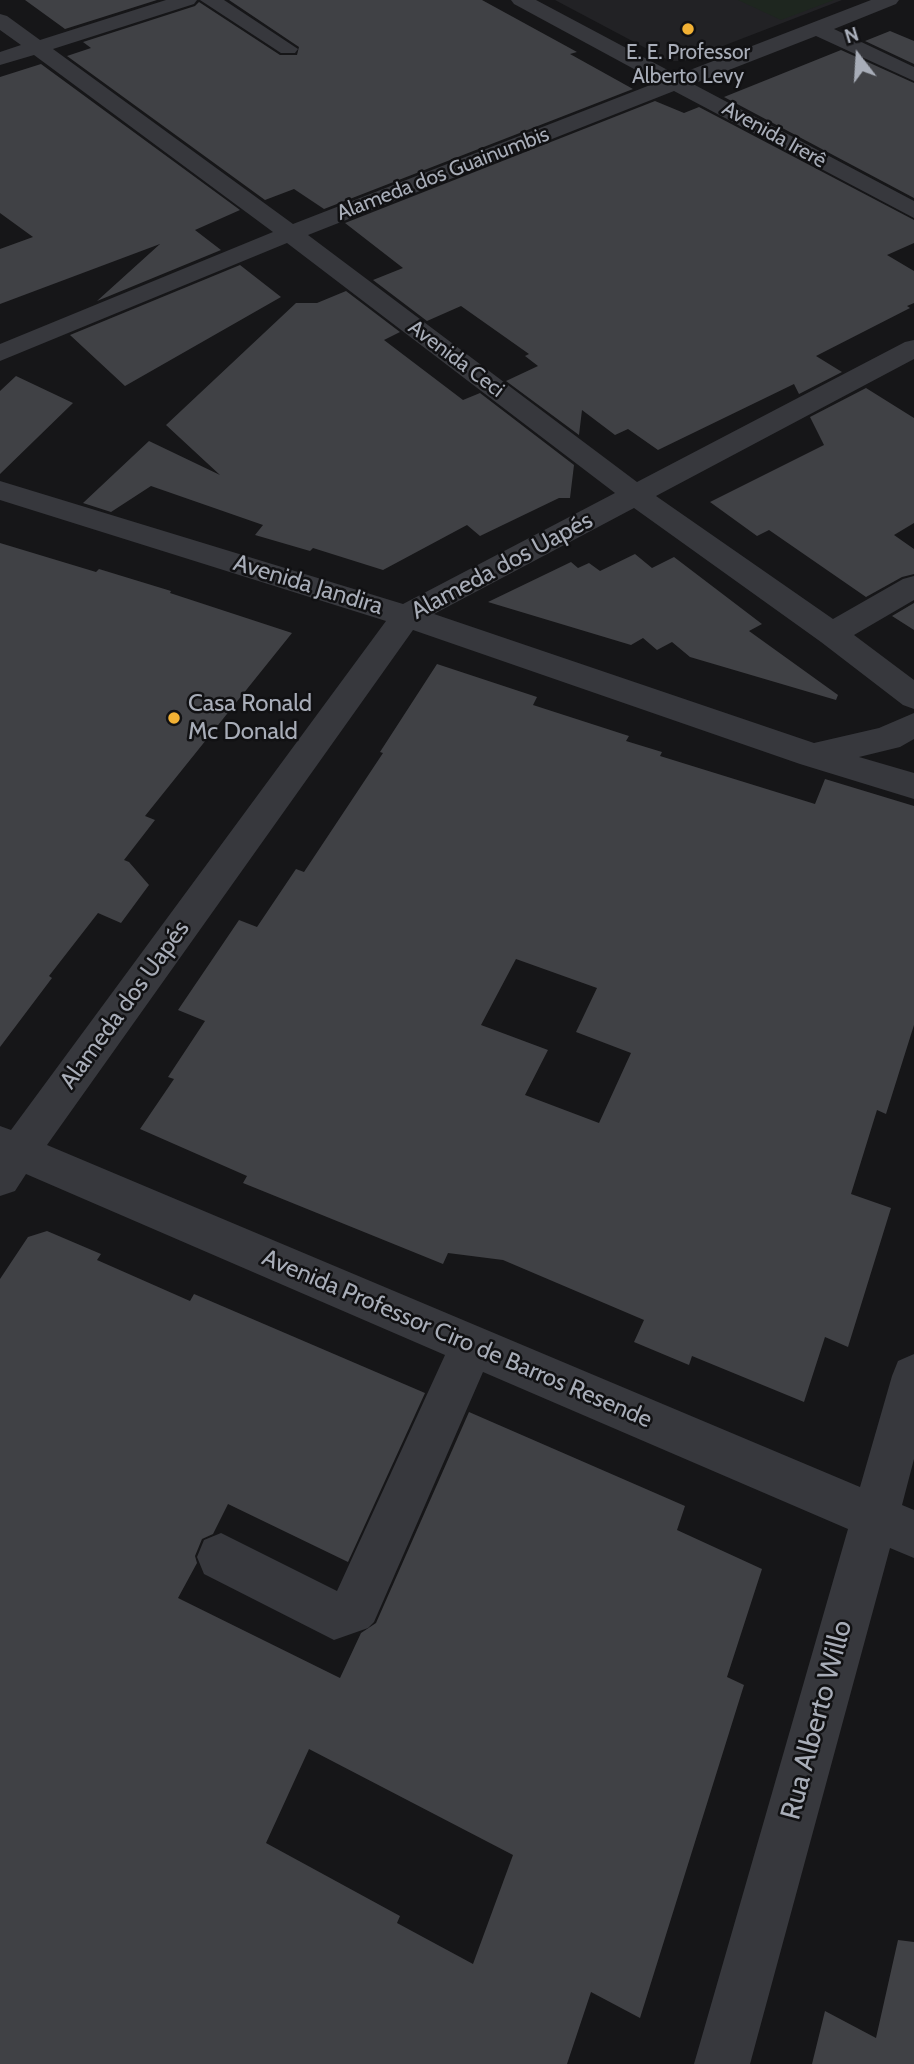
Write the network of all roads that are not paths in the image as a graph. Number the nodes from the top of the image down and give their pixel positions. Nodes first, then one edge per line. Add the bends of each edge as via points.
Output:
1 (187, 0) edge
2 (210, 0) edge
3 (521, 0) edge
4 (889, 0) edge
5 (0, 20) edge
6 (818, 29) junction
7 (37, 47) junction
8 (288, 49) dead end
9 (0, 59) edge
10 (914, 75) edge
11 (678, 83) junction
12 (914, 211) edge
13 (290, 233) junction
14 (914, 348) edge
15 (0, 354) edge
16 (0, 490) edge
17 (636, 495) junction
18 (914, 586) edge
19 (406, 616) junction
20 (832, 634) junction
21 (914, 698) edge
22 (914, 725) edge
23 (812, 755) junction
24 (914, 786) edge
25 (6, 1158) edge
26 (472, 1345) junction
27 (914, 1376) edge
28 (894, 1525) edge
29 (221, 1557) dead end
30 (722, 2064) edge

1 - 7 street
2 - 8 street
3 - 11 street, Avenida Irerê
4 - 6 street, Alameda dos Guainumbis
5 - 7 street, Avenida Ceci
6 - 10 street
6 - 11 street, Alameda dos Guainumbis
7 - 9 street
7 - 13 street, Avenida Ceci
11 - 12 street, Avenida Irerê
11 - 13 street, Alameda dos Guainumbis
13 - 15 street, Alameda dos Guainumbis
13 - 17 street, Avenida Ceci
14 - 17 street, Alameda dos Uapés
16 - 19 street, Avenida Jandira
17 - 19 street, Alameda dos Uapés
17 - 20 street, Avenida Ceci
18 - 20 street
19 - 23 street, Avenida Jandira
19 - 25 street, Alameda dos Uapés
20 - 21 street, Avenida Ceci
22 - 23 street via 888,738
23 - 24 street, Avenida Jandira
25 - 26 street, Avenida Professor Ciro de Barros Resende
26 - 28 street, Avenida Professor Ciro de Barros Resende
26 - 29 street via 351,1611 334,1616
27 - 28 street, Rua Alberto Willo
28 - 30 street, Rua Alberto Willo

